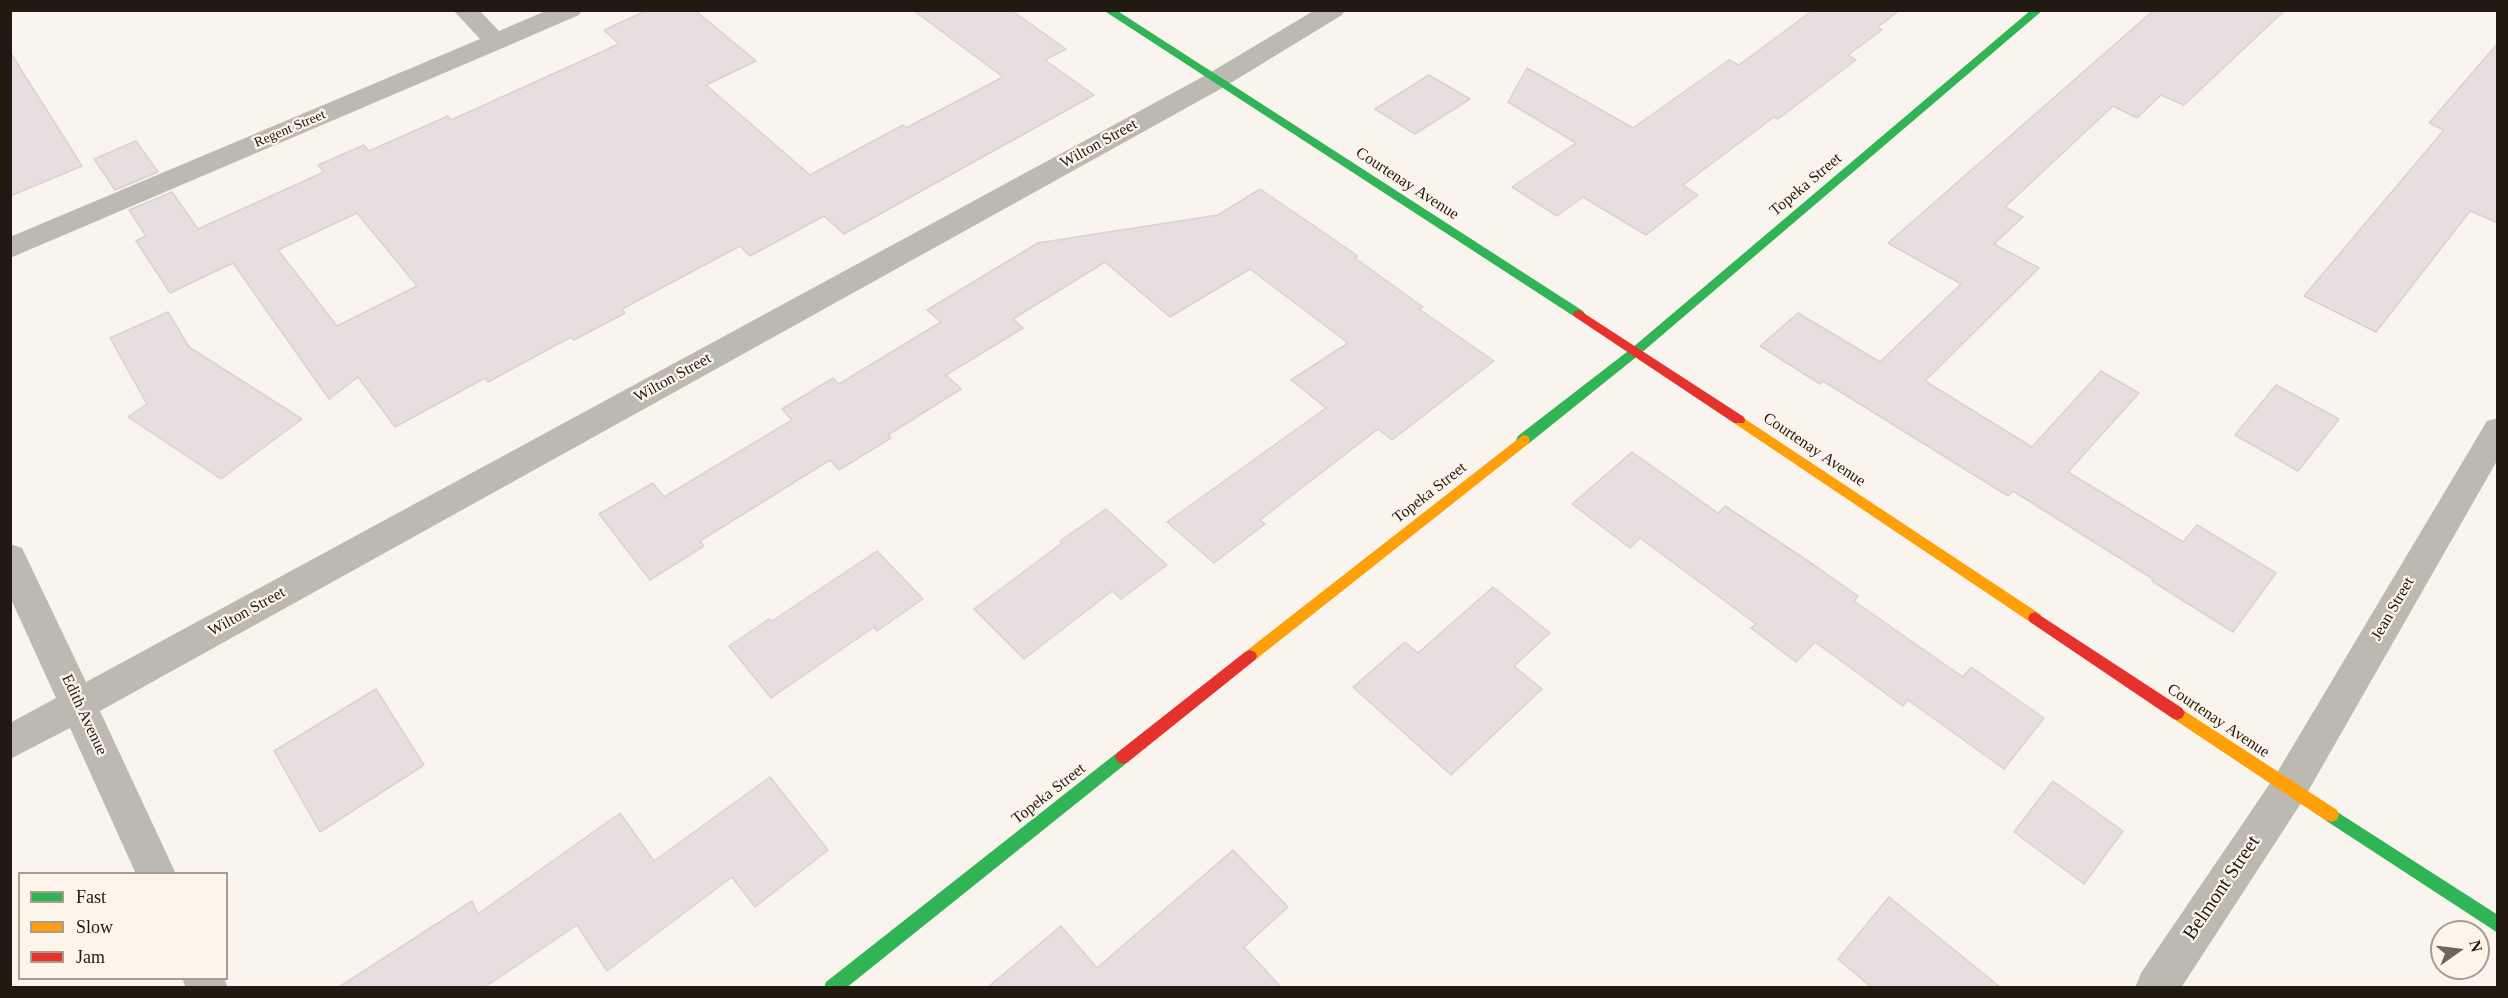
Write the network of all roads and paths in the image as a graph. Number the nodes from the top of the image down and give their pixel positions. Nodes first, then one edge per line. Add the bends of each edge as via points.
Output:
1 (465, 10) edge
2 (570, 10) edge
3 (1108, 10) edge
4 (1333, 10) edge
5 (2038, 10) edge
6 (496, 42) junction
7 (1215, 81) junction
8 (10, 248) edge
9 (1636, 351) junction
10 (2498, 430) edge
11 (10, 558) edge
12 (79, 705) junction
13 (10, 742) edge
14 (2289, 788) junction
15 (156, 872) edge
16 (2498, 925) edge
17 (832, 987) edge
18 (2156, 987) edge

1 - 6 street
2 - 6 street, Regent Street
3 - 7 street, Courtenay Avenue
4 - 7 street, Wilton Street
5 - 9 street, Topeka Street
6 - 8 street, Regent Street
7 - 9 street, Courtenay Avenue
7 - 12 street, Wilton Street
9 - 14 street, Courtenay Avenue
9 - 17 street, Topeka Street
10 - 14 street, Jean Street
11 - 12 street, Edith Avenue
12 - 13 street, Wilton Street
12 - 15 street, Edith Avenue
14 - 16 street, Courtenay Avenue
14 - 18 street, Belmont Street

